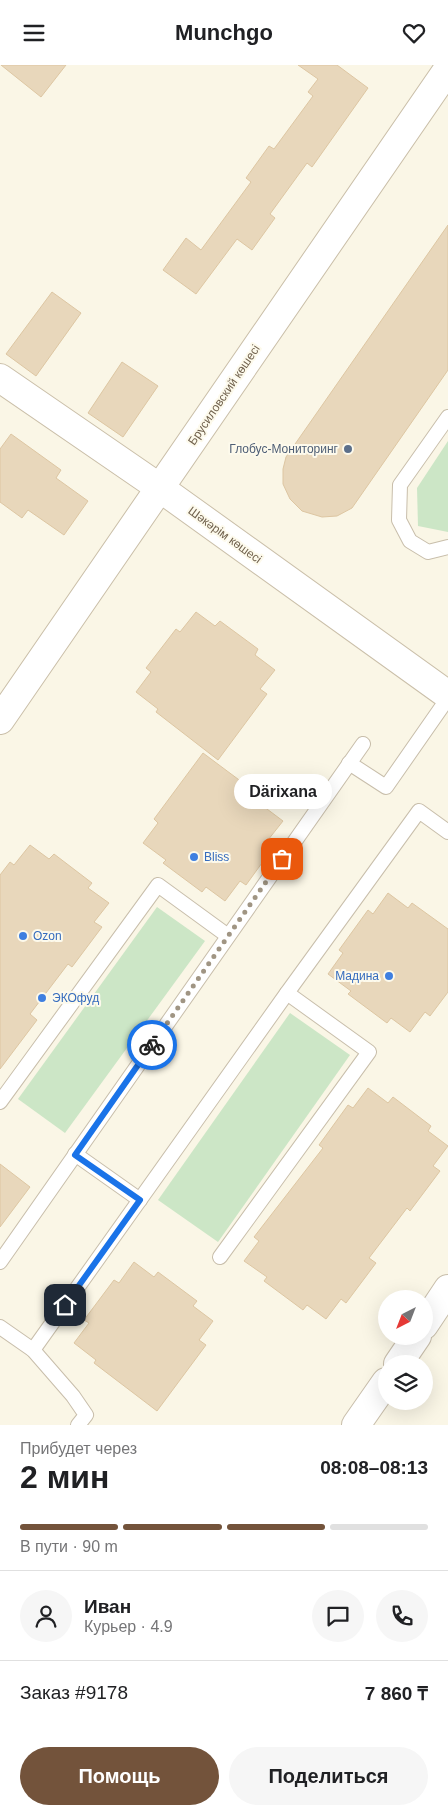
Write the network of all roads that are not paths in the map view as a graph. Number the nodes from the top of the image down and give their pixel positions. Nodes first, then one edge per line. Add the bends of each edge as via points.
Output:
1 (448, 69) edge
2 (0, 378) edge
3 (448, 417) edge
4 (160, 488) junction
5 (448, 547) edge
6 (448, 697) edge
7 (0, 720) edge
8 (363, 744) dead end
9 (349, 763) junction
10 (448, 832) edge
11 (228, 936) junction
12 (288, 993) junction
13 (0, 1102) edge
14 (75, 1155) junction
15 (140, 1200) junction
16 (220, 1257) dead end
17 (0, 1261) edge
18 (448, 1289) edge
19 (433, 1312) edge
20 (0, 1327) edge
21 (34, 1350) junction
22 (378, 1393) edge
23 (78, 1425) edge
24 (356, 1425) edge

1 - 4 street, Брусиловский көшесі
2 - 4 street, Шәкәрім көшесі
3 - 5 lane via 400,485 399,520 410,541 428,552
4 - 6 street, Шәкәрім көшесі
4 - 7 street, Брусиловский көшесі
6 - 9 lane via 386,787
8 - 9 lane
9 - 11 lane
10 - 12 lane via 419,811
11 - 13 lane via 158,885
11 - 14 lane
12 - 15 lane
12 - 16 lane via 369,1052
14 - 15 lane
14 - 17 lane
15 - 21 lane
18 - 19 street
20 - 21 lane
21 - 23 lane via 86,1415
22 - 24 street

